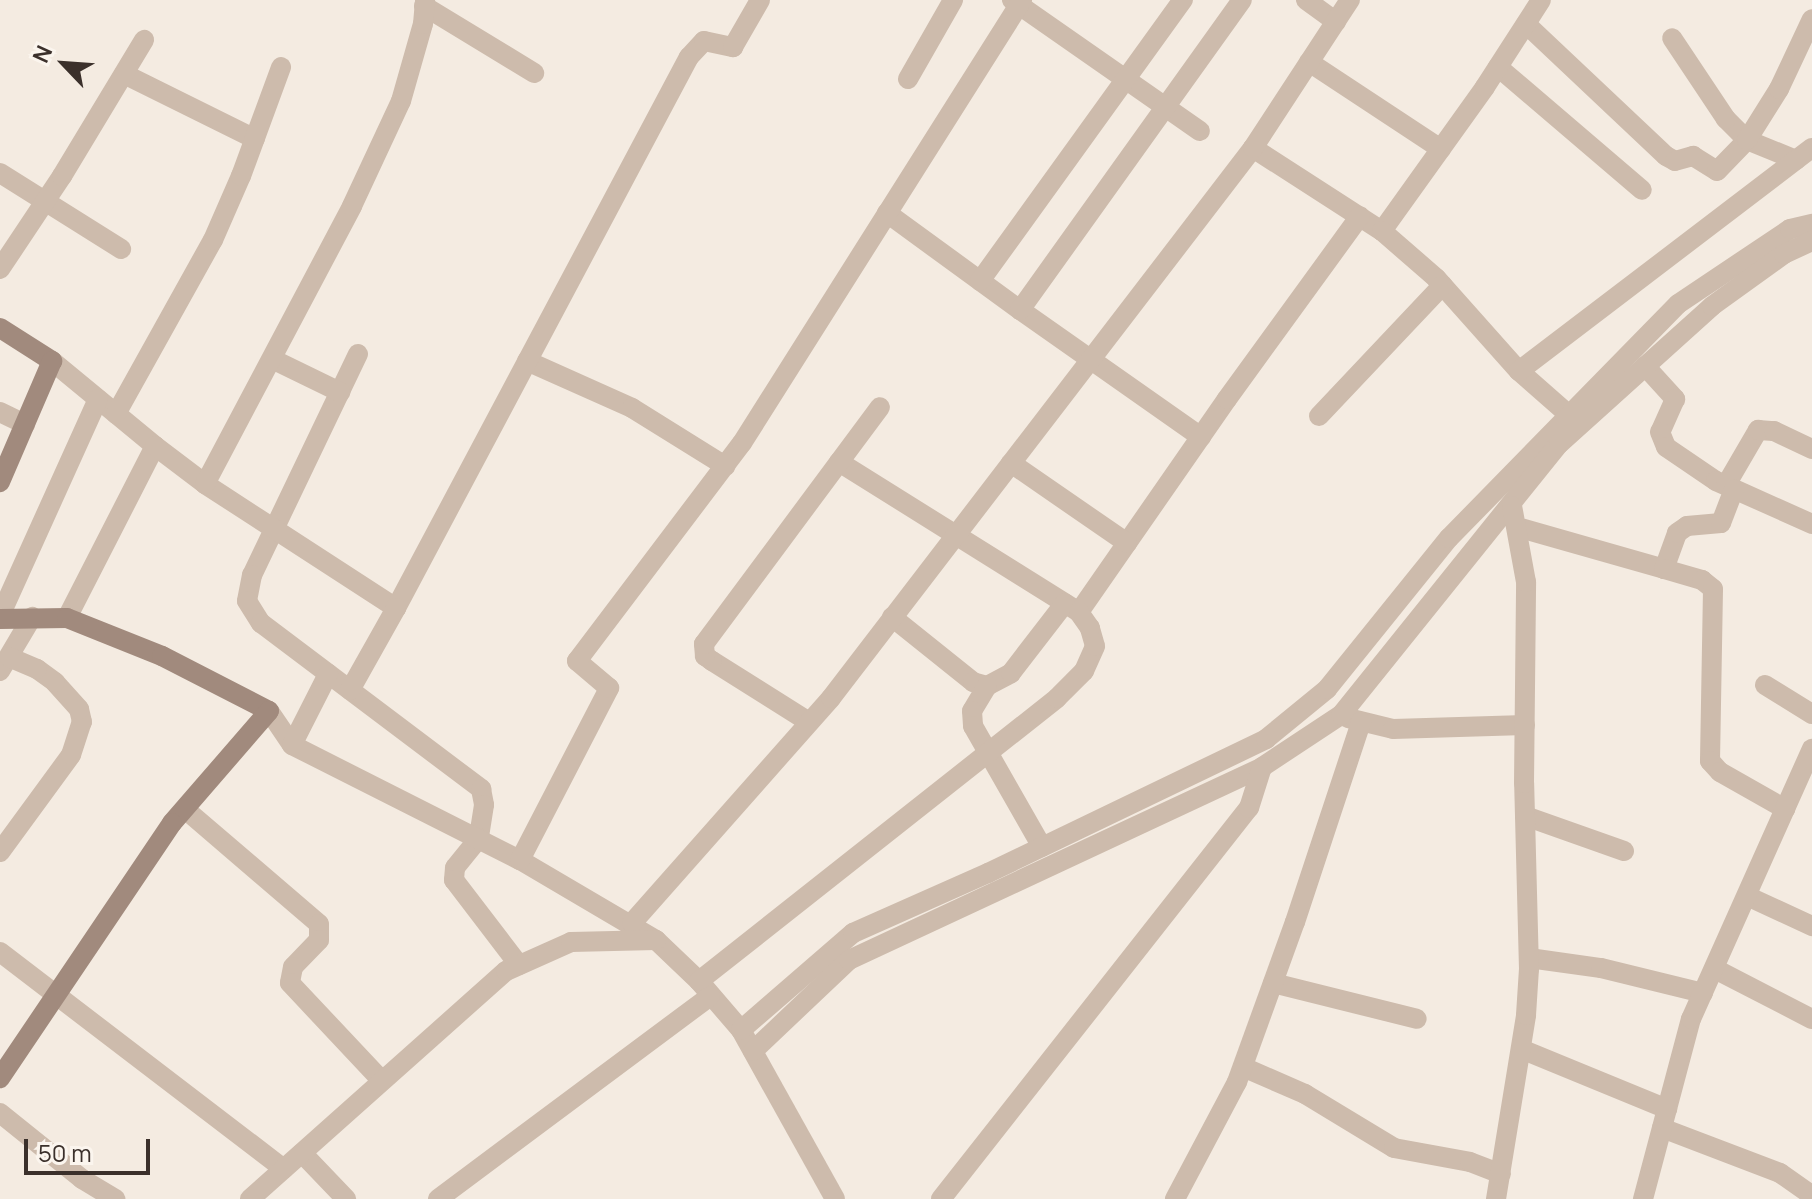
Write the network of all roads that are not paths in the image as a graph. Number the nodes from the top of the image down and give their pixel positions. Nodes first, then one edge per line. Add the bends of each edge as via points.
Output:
1 (760, 0) edge
2 (953, 0) edge
3 (1183, 0) edge
4 (1242, 0) edge
5 (1306, 0) edge
6 (1350, 0) edge
7 (1018, 1) edge
8 (1538, 1) edge
9 (425, 3) edge
10 (1812, 19) edge
11 (1336, 22) junction
12 (1526, 24) junction
13 (1672, 38) dead end
14 (144, 40) dead end
15 (1309, 62) junction
16 (281, 67) dead end
17 (1498, 67) junction
18 (534, 73) dead end
19 (124, 74) junction
20 (908, 79) dead end
21 (1127, 80) junction
22 (1165, 107) junction
23 (1200, 131) dead end
24 (255, 139) junction
25 (1747, 140) junction
26 (1253, 148) junction
27 (1441, 149) junction
28 (1804, 154) edge
29 (0, 173) edge
30 (1642, 190) dead end
31 (46, 201) junction
32 (887, 213) junction
33 (1360, 216) junction
34 (1812, 224) edge
35 (1382, 231) junction
36 (1812, 241) edge
37 (121, 249) dead end
38 (0, 269) edge
39 (980, 281) junction
40 (1443, 285) junction
41 (1020, 310) junction
42 (0, 328) edge
43 (358, 354) dead end
44 (272, 359) junction
45 (1091, 359) junction
46 (52, 361) junction
47 (527, 361) junction
48 (1645, 366) junction
49 (1519, 371) junction
50 (340, 392) junction
51 (98, 399) junction
52 (880, 407) dead end
53 (0, 412) edge
54 (116, 414) junction
55 (1569, 415) junction
56 (1319, 416) dead end
57 (25, 424) junction
58 (1201, 437) junction
59 (155, 446) junction
60 (1812, 449) edge
61 (839, 462) junction
62 (1011, 463) junction
63 (725, 466) junction
64 (0, 482) edge
65 (205, 484) junction
66 (1730, 487) junction
67 (1512, 506) junction
68 (1812, 524) edge
69 (1517, 527) junction
70 (274, 529) junction
71 (957, 533) junction
72 (1127, 543) junction
73 (1664, 569) junction
74 (396, 608) junction
75 (1072, 608) junction
76 (32, 617) junction
77 (892, 617) junction
78 (0, 618) edge
79 (67, 618) junction
80 (4, 664) edge
81 (328, 674) junction
82 (1765, 685) dead end
83 (987, 686) junction
84 (350, 690) junction
85 (269, 711) junction
86 (1812, 714) edge
87 (1341, 715) junction
88 (809, 722) junction
89 (1361, 722) junction
90 (1525, 725) junction
91 (292, 745) junction
92 (1812, 749) edge
93 (987, 753) junction
94 (1262, 767) junction
95 (1785, 809) junction
96 (186, 810) junction
97 (1525, 816) junction
98 (479, 838) junction
99 (1042, 847) junction
100 (1624, 851) dead end
101 (0, 852) edge
102 (520, 860) junction
103 (1747, 896) junction
104 (632, 923) junction
105 (1812, 926) edge
106 (656, 940) junction
107 (0, 952) edge
108 (1529, 958) junction
109 (519, 965) junction
110 (1715, 969) junction
111 (1273, 983) junction
112 (704, 988) junction
113 (55, 992) junction
114 (1703, 993) junction
115 (1417, 1019) dead end
116 (1812, 1019) edge
117 (741, 1030) junction
118 (1521, 1049) junction
119 (753, 1051) junction
120 (1243, 1067) junction
121 (0, 1078) edge
122 (382, 1081) junction
123 (0, 1113) edge
124 (1664, 1119) junction
125 (302, 1153) junction
126 (284, 1169) junction
127 (1501, 1174) junction
128 (1810, 1188) edge
129 (115, 1199) edge
130 (250, 1199) edge
131 (346, 1199) edge
132 (438, 1199) edge
133 (835, 1199) edge
134 (941, 1199) edge
135 (1175, 1199) edge
136 (1496, 1199) edge
137 (1643, 1199) edge

1 - 47 street via 733,47 704,41 694,49
2 - 20 street
3 - 21 street
4 - 22 street
5 - 11 street
6 - 11 street
7 - 21 street
7 - 32 street
8 - 12 street
9 - 18 street
9 - 44 street via 401,101
10 - 25 street via 1779,89
11 - 15 street
12 - 17 street
12 - 25 street via 1671,160 1693,156 1717,171
13 - 25 street via 1726,119
14 - 19 street
15 - 26 street
15 - 27 street
16 - 24 street
17 - 27 street
17 - 30 street
19 - 24 street
19 - 31 street
21 - 22 street
21 - 39 street
22 - 23 street
22 - 41 street
24 - 54 street via 189,288
25 - 28 street
26 - 33 street
26 - 45 street
27 - 35 street
28 - 49 street
29 - 31 street
31 - 37 street
31 - 38 street
32 - 39 street
32 - 63 street
33 - 35 street
33 - 58 street
34 - 55 street via 1790,229 1678,304
35 - 40 street
36 - 48 street via 1784,254 1712,306
39 - 41 street
40 - 49 street
40 - 56 street
41 - 45 street
42 - 46 main road
43 - 50 street
44 - 50 street
44 - 65 street
45 - 58 street
45 - 62 street
46 - 51 street
46 - 57 main road
47 - 63 street via 632,408
47 - 74 street
48 - 66 street via 1675,399 1660,432 1666,447
48 - 67 street via 1559,444
49 - 55 street
50 - 70 street
51 - 54 street
51 - 78 street
52 - 61 street
53 - 57 street
54 - 59 street
55 - 99 street via 1449,538 1327,689 1266,739
57 - 64 main road
58 - 72 street
59 - 65 street
59 - 79 street
60 - 66 street via 1774,431 1758,430
61 - 71 street
61 - 88 street via 704,644 705,656
62 - 71 street
62 - 72 street
63 - 102 street via 577,661 609,688
65 - 70 street
66 - 68 street
66 - 73 street via 1721,523 1687,526 1677,533
67 - 69 street
67 - 87 street
69 - 73 street
69 - 90 street via 1526,582
70 - 74 street
70 - 81 street via 252,575 247,601 261,623
71 - 75 street
71 - 77 street
72 - 75 street
73 - 95 street via 1702,580 1713,589 1710,761
74 - 84 street
75 - 83 street via 1011,673
75 - 93 street via 1090,628 1095,646 1084,671
76 - 78 main road
76 - 79 main road
76 - 80 street
77 - 83 street via 973,682
77 - 88 street
79 - 85 main road via 162,656
80 - 101 street via 37,669 79,709 82,722 71,755
81 - 84 street
81 - 91 street
82 - 86 street
83 - 93 street via 971,718
84 - 98 street via 481,789
85 - 91 street
85 - 96 main road
87 - 89 street
87 - 94 street
88 - 104 street
89 - 90 street via 1393,729
89 - 111 street
90 - 97 street
91 - 98 street
92 - 95 street
93 - 99 street
93 - 112 street
94 - 119 street via 849,960
94 - 134 street via 1249,808
95 - 103 street
96 - 113 main road
96 - 122 street via 319,924 319,940 293,967 290,983
97 - 100 street
97 - 108 street
98 - 102 street
98 - 109 street via 455,868 454,880
99 - 117 street via 853,933
102 - 104 street
103 - 105 street
103 - 110 street
104 - 106 street
106 - 109 street via 571,942
106 - 112 street
107 - 113 street
108 - 114 street via 1601,968
108 - 118 street
109 - 122 street
110 - 114 street
110 - 116 street
111 - 115 street
111 - 120 street
112 - 117 street
112 - 132 street
113 - 121 main road
113 - 126 street
114 - 124 street
117 - 119 street
118 - 124 street
118 - 127 street
119 - 133 street
120 - 127 street via 1305,1094 1394,1148 1470,1162
120 - 135 street
122 - 125 street
123 - 129 street
124 - 128 street
124 - 137 street
125 - 126 street
125 - 131 street
126 - 130 street
127 - 136 street

